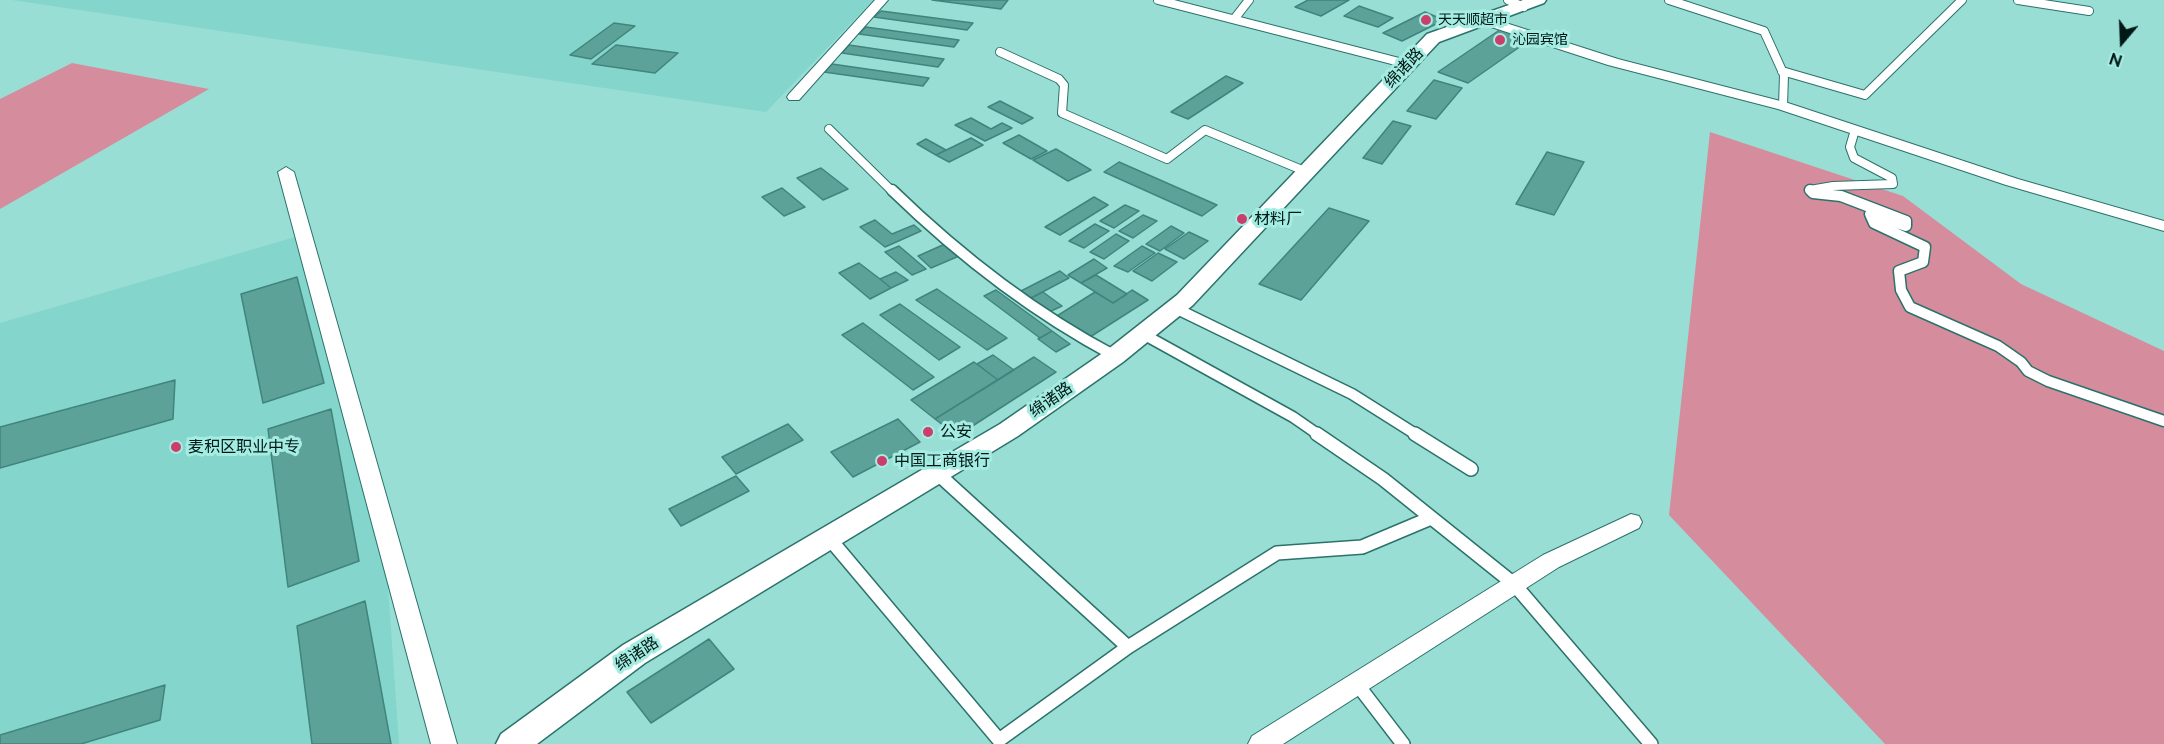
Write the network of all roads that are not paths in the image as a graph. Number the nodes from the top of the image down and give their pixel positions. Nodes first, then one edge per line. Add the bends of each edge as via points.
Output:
1 (882, 0) edge
2 (1158, 0) edge
3 (1249, 0) edge
4 (1670, 0) edge
5 (1962, 0) edge
6 (2019, 0) edge
7 (1524, 2) edge
8 (2090, 11) dead end
9 (1235, 18) junction
10 (1484, 20) junction
11 (1000, 51) dead end
12 (1407, 64) junction
13 (1782, 71) junction
14 (794, 97) dead end
15 (1783, 106) junction
16 (830, 129) dead end
17 (1855, 130) junction
18 (286, 172) dead end
19 (1307, 172) junction
20 (2072, 199) junction
21 (2164, 217) edge
22 (2164, 226) edge
23 (1175, 308) junction
24 (1143, 334) junction
25 (1115, 356) junction
26 (2164, 422) edge
27 (1471, 470) dead end
28 (937, 473) junction
29 (1431, 518) junction
30 (1631, 522) dead end
31 (828, 538) junction
32 (1514, 584) junction
33 (1128, 647) junction
34 (1357, 684) junction
35 (444, 744) edge
36 (512, 744) edge
37 (1262, 744) edge
38 (1403, 744) edge
39 (1651, 744) edge

1 - 14 street
2 - 9 lane
3 - 9 lane
4 - 13 lane via 1764,31
5 - 13 lane via 1864,95
6 - 8 lane
7 - 10 street, 绵诸路
9 - 12 lane
10 - 12 street, 绵诸路 via 1433,38
10 - 15 street via 1613,62
11 - 19 lane via 1059,79 1064,85 1062,113 1167,159 1205,130
12 - 19 street, 绵诸路
13 - 15 lane
15 - 17 street
16 - 25 lane via 874,174 983,271 1074,336
17 - 20 street
17 - 26 lane via 1850,147 1854,158 1892,178 1893,184 1810,190 1841,195 1906,221 1906,226 1870,214 1875,223 1925,247 1923,262 1899,271 1902,297 1910,307 1998,346 2028,371 2048,381
18 - 35 street
19 - 23 street, 绵诸路
20 - 21 street via 2075,193
20 - 22 street
23 - 24 street, 绵诸路
23 - 27 lane via 1352,394
24 - 25 street, 绵诸路
24 - 29 lane via 1293,417 1383,479
25 - 28 street, 绵诸路 via 1009,430
28 - 31 street, 绵诸路
28 - 33 lane
29 - 32 lane
29 - 33 lane via 1362,547 1277,552
30 - 32 street
31 - 33 lane via 999,740
31 - 36 street, 绵诸路 via 634,654
32 - 34 street
32 - 39 lane
34 - 37 street
34 - 38 lane

